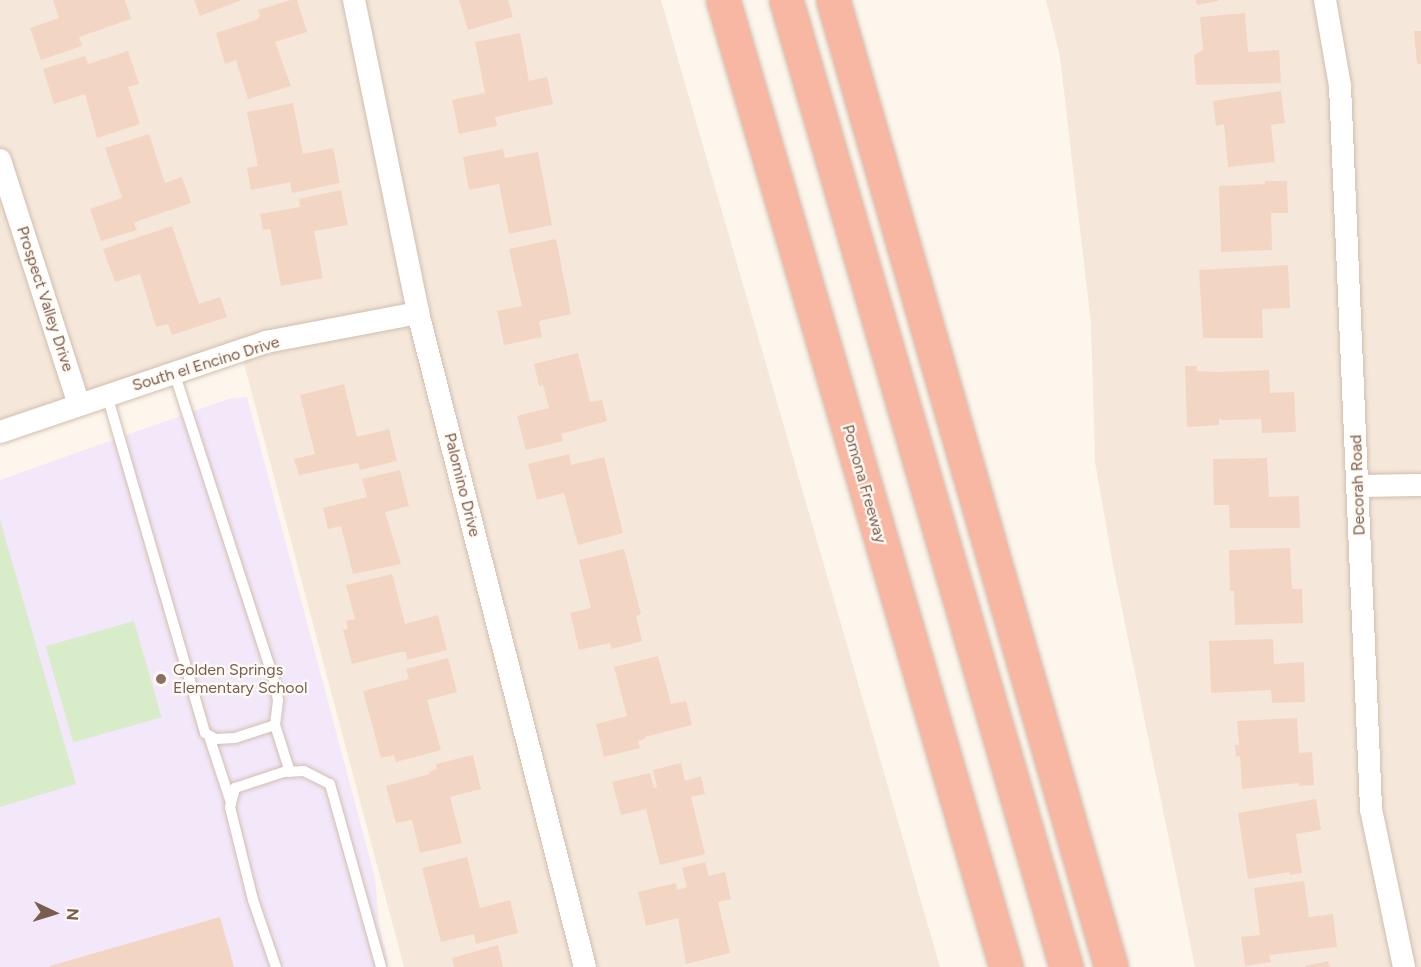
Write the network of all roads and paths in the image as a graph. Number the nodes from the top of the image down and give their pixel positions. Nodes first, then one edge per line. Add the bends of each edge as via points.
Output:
1 (354, 0) edge
2 (723, 0) edge
3 (766, 0) edge
4 (786, 0) edge
5 (833, 0) edge
6 (1325, 0) edge
7 (0, 160) edge
8 (418, 313) junction
9 (174, 373) junction
10 (107, 395) junction
11 (79, 405) junction
12 (0, 432) edge
13 (1421, 484) edge
14 (1358, 486) junction
15 (275, 725) junction
16 (209, 736) junction
17 (290, 772) junction
18 (231, 803) junction
19 (276, 967) edge
20 (381, 967) edge
21 (585, 967) edge
22 (1006, 967) edge
23 (1046, 967) edge
24 (1066, 967) edge
25 (1111, 967) edge
26 (1404, 967) edge

1 - 8 street, Palomino Drive
2 - 22 highway, Pomona Freeway
3 - 23 highway
4 - 24 highway
5 - 25 highway
6 - 14 street, Decorah Road via 1340,86
7 - 11 street, Prospect Valley Drive
8 - 9 street, South el Encino Drive via 266,342
8 - 21 street, Palomino Drive
9 - 10 street, South el Encino Drive
9 - 15 lane via 273,677 278,700
10 - 11 street, South el Encino Drive
10 - 16 lane
11 - 12 street, South el Encino Drive
13 - 14 street
14 - 26 street, Decorah Road via 1371,809
15 - 16 lane via 235,738
15 - 17 lane
16 - 18 lane
17 - 18 lane via 235,788
17 - 20 lane via 304,771 330,784
18 - 19 lane via 253,900

